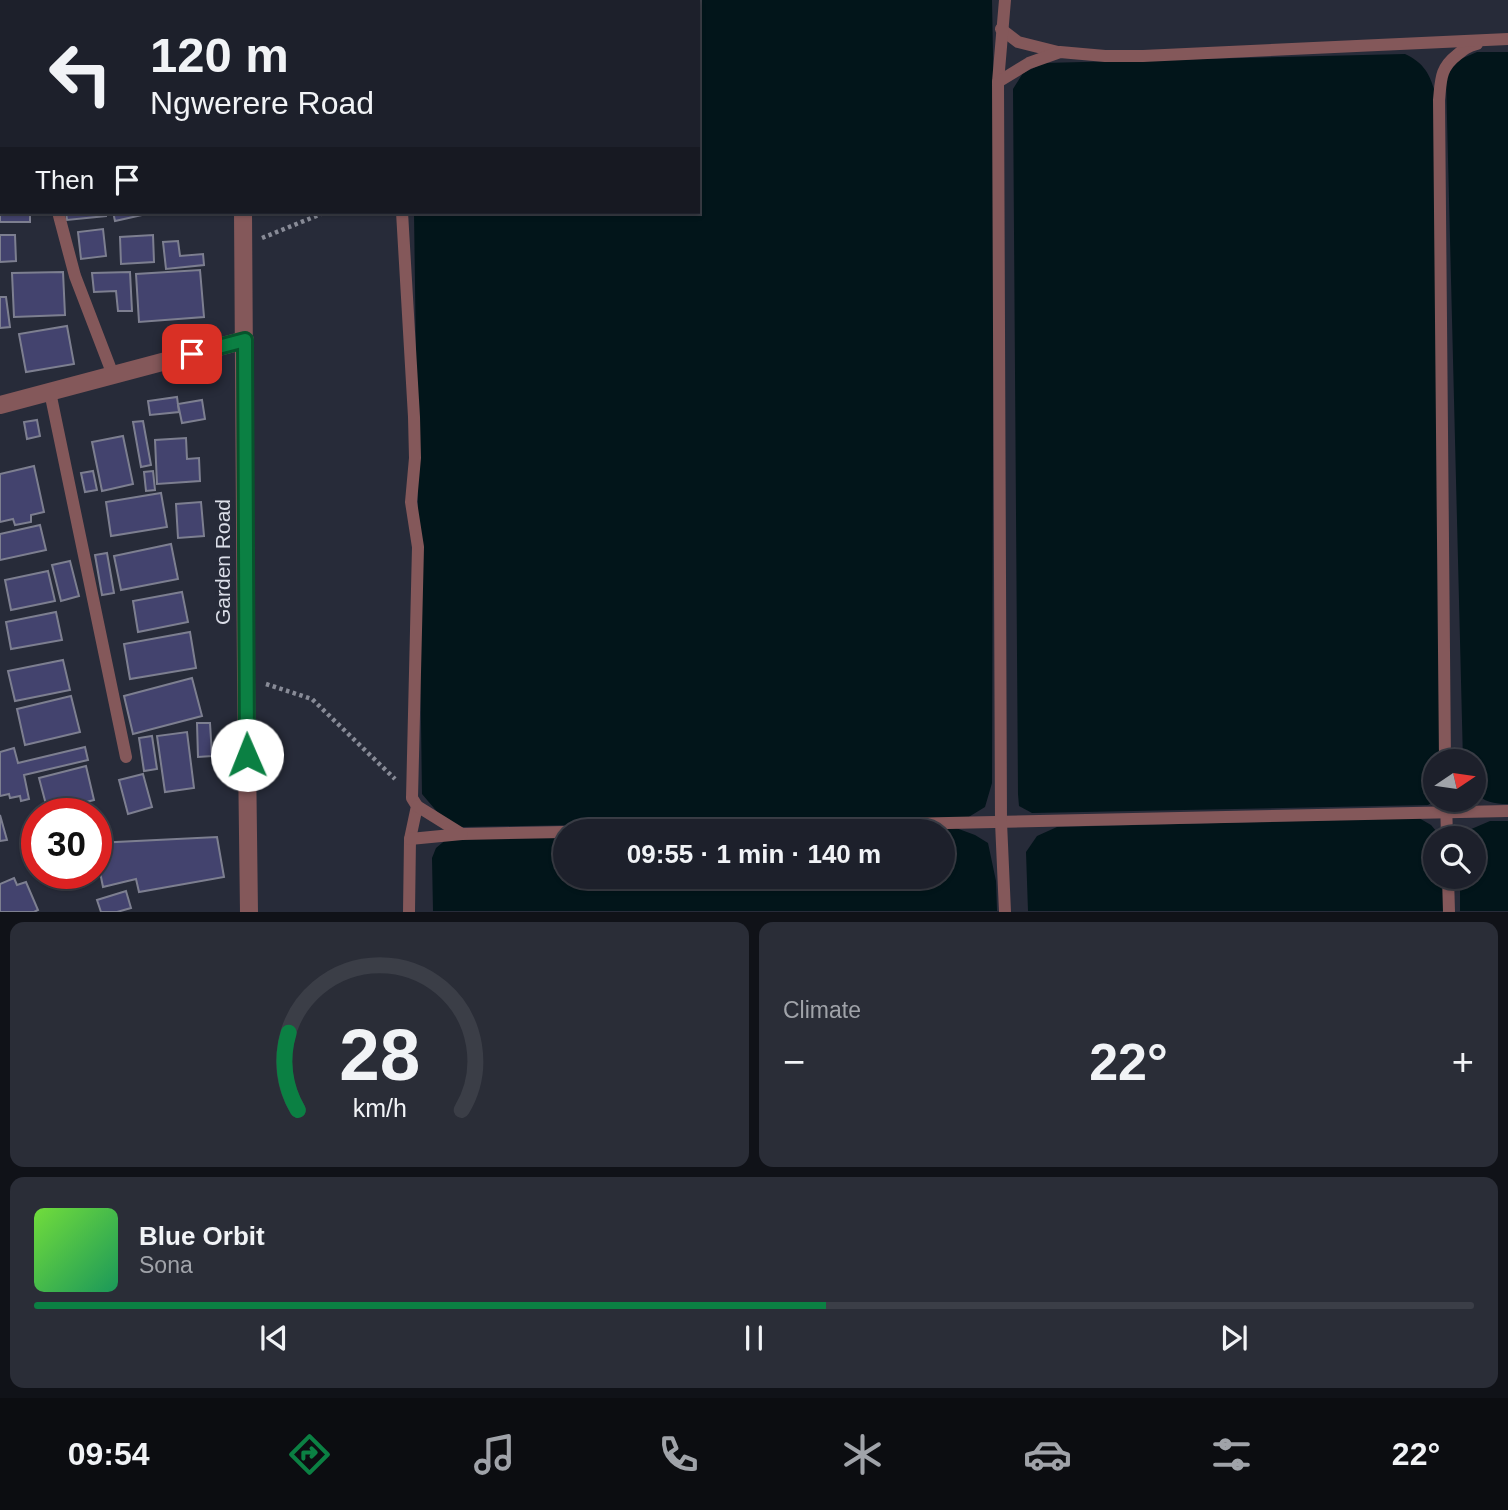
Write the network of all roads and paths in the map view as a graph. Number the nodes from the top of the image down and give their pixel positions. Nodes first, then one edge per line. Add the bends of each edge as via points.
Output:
1 (1005, 0) edge
2 (1001, 29) junction
3 (1503, 39) edge
4 (1060, 52) junction
5 (998, 82) junction
6 (59, 214) edge
7 (243, 214) edge
8 (321, 214) edge
9 (402, 214) edge
10 (244, 246) junction
11 (245, 340) junction
12 (113, 375) junction
13 (50, 392) junction
14 (0, 405) edge
15 (246, 677) junction
16 (1446, 749) edge
17 (127, 757) dead end
18 (415, 802) junction
19 (1423, 807) edge
20 (1486, 809) edge
21 (1508, 811) edge
22 (1001, 822) junction
23 (955, 823) edge
24 (553, 832) edge
25 (462, 834) junction
26 (410, 839) junction
27 (1448, 889) edge
28 (249, 912) edge
29 (409, 912) edge
30 (1004, 912) edge
31 (1449, 912) edge

1 - 2 lane
2 - 4 lane via 1018,43
2 - 5 lane
3 - 4 lane via 1143,56
3 - 16 lane via 1468,46 1447,62 1439,100
4 - 5 lane via 1029,63
5 - 22 lane
6 - 12 lane via 75,276
7 - 10 street, Garden Road
8 - 10 path
9 - 18 lane via 414,417 411,502 418,547
10 - 11 street, Garden Road
11 - 12 street
11 - 15 street, Garden Road
12 - 13 street
13 - 14 street
13 - 17 lane
15 - 18 path via 312,699
15 - 28 street, Garden Road
18 - 25 lane
18 - 26 lane
19 - 22 lane
20 - 21 lane
22 - 23 lane
22 - 30 lane
24 - 25 lane
25 - 26 lane
26 - 29 lane
27 - 31 lane

